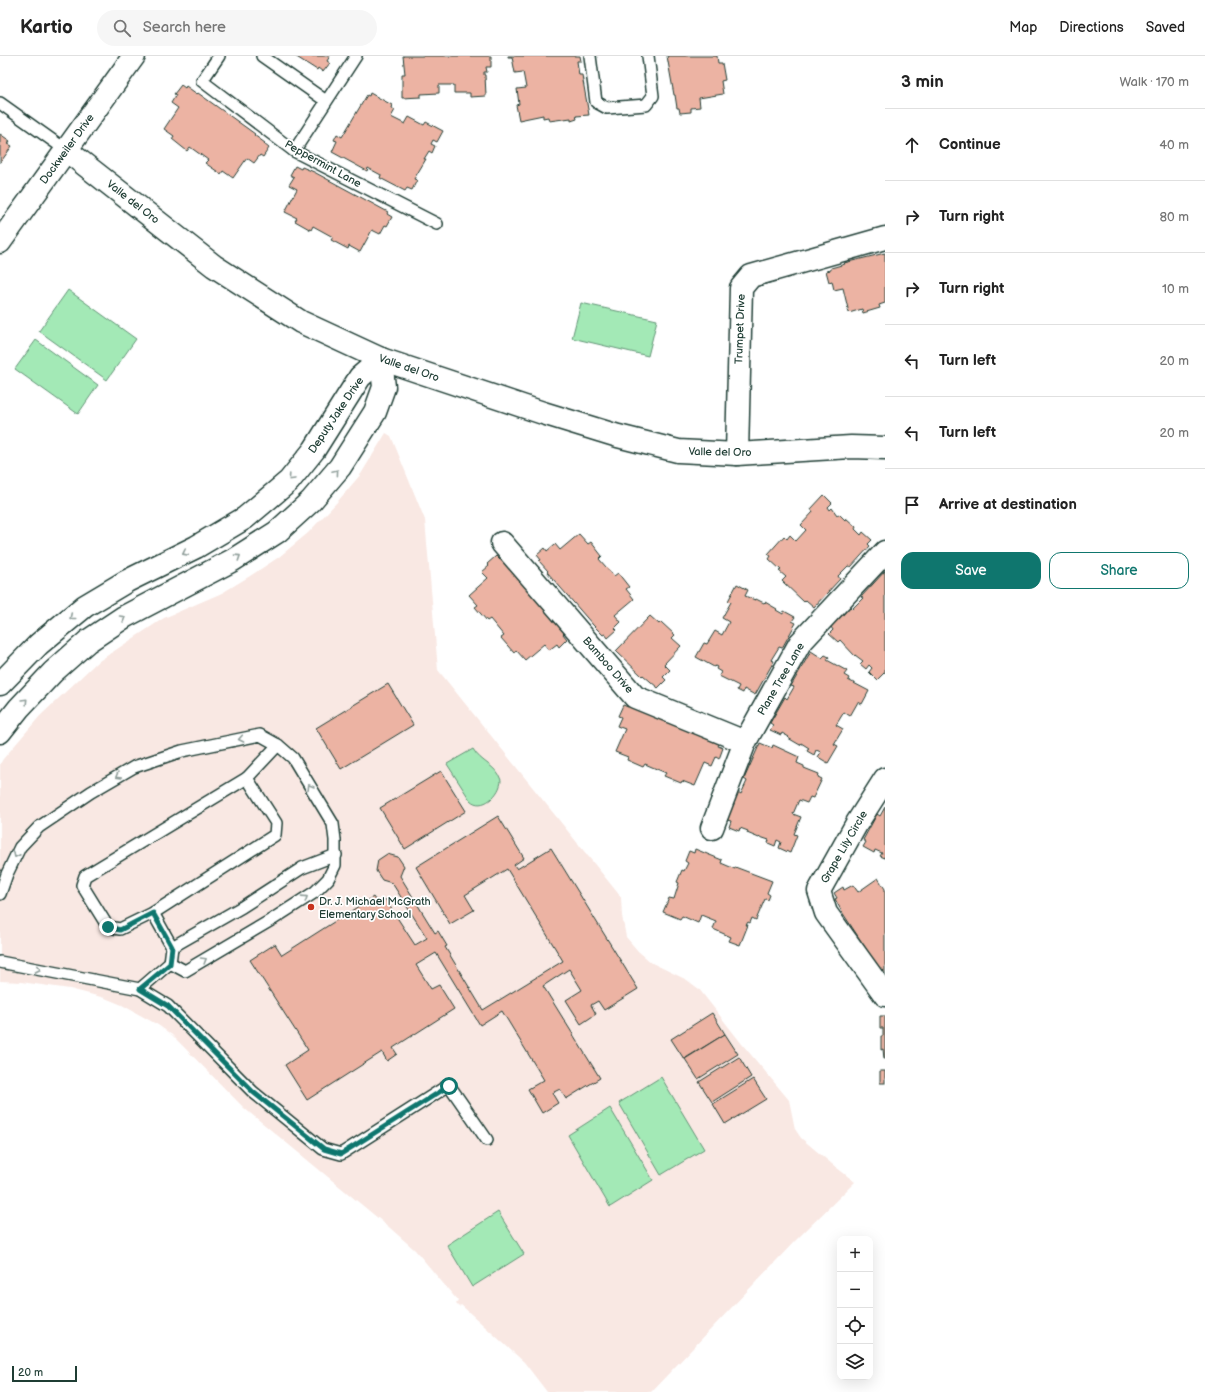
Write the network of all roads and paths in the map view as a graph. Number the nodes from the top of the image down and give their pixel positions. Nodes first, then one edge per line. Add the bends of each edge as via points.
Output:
1 (134, 56) edge
2 (219, 56) edge
3 (262, 56) edge
4 (356, 56) edge
5 (590, 56) edge
6 (648, 56) edge
7 (326, 102) junction
8 (0, 103) edge
9 (66, 150) junction
10 (294, 151) junction
11 (437, 224) dead end
12 (885, 238) edge
13 (0, 242) edge
14 (381, 359) junction
15 (885, 448) edge
16 (737, 454) junction
17 (502, 543) dead end
18 (885, 552) edge
19 (0, 684) edge
20 (0, 732) edge
21 (746, 742) junction
22 (278, 745) junction
23 (247, 778) junction
24 (885, 779) edge
25 (712, 828) dead end
26 (336, 855) junction
27 (0, 894) edge
28 (153, 913) junction
29 (172, 947) junction
30 (0, 962) edge
31 (170, 964) junction
32 (140, 989) junction
33 (885, 995) edge
34 (487, 1140) dead end

1 - 9 street, Dockweiler Drive
2 - 10 lane, Peppermint Lane via 202,81
3 - 7 lane
4 - 7 lane
5 - 6 lane via 596,102 607,108 646,105 653,96
7 - 10 lane
8 - 9 lane, Valle del Oro
9 - 13 street, Dockweiler Drive
9 - 14 street, Valle del Oro via 214,266 301,322
10 - 11 lane, Peppermint Lane
12 - 16 street, Trumpet Drive via 751,276 741,288
14 - 16 street, Valle del Oro via 618,436 678,450
14 -> 19 street, Deputy Jake Drive via 360,377 314,450 289,481 245,518 85,606 40,644
20 -> 14 street via 52,672 88,642 124,617 233,560 277,532 311,502 340,467 375,412 384,387
15 - 16 street, Valle del Oro via 851,447
17 - 21 street, Bamboo Drive via 635,697
18 - 21 street, Plane Tree Lane via 800,643
21 - 25 street, Plane Tree Lane
22 - 23 lane
26 -> 22 lane via 333,824 293,758
22 -> 27 lane via 260,735 182,750 134,767 39,827 20,847 6,874
23 - 28 lane via 276,823 274,835
23 - 28 lane via 85,876 82,884 108,927 120,930
24 - 33 street, Grape Lily Circle via 818,892 826,913
26 - 29 lane via 302,868 242,907
31 -> 26 lane via 185,971 315,892 328,879 335,865
28 - 29 lane
29 - 31 lane
30 -> 32 lane
31 - 32 lane
32 - 34 lane via 168,1006 253,1092 324,1149 341,1154 449,1086

